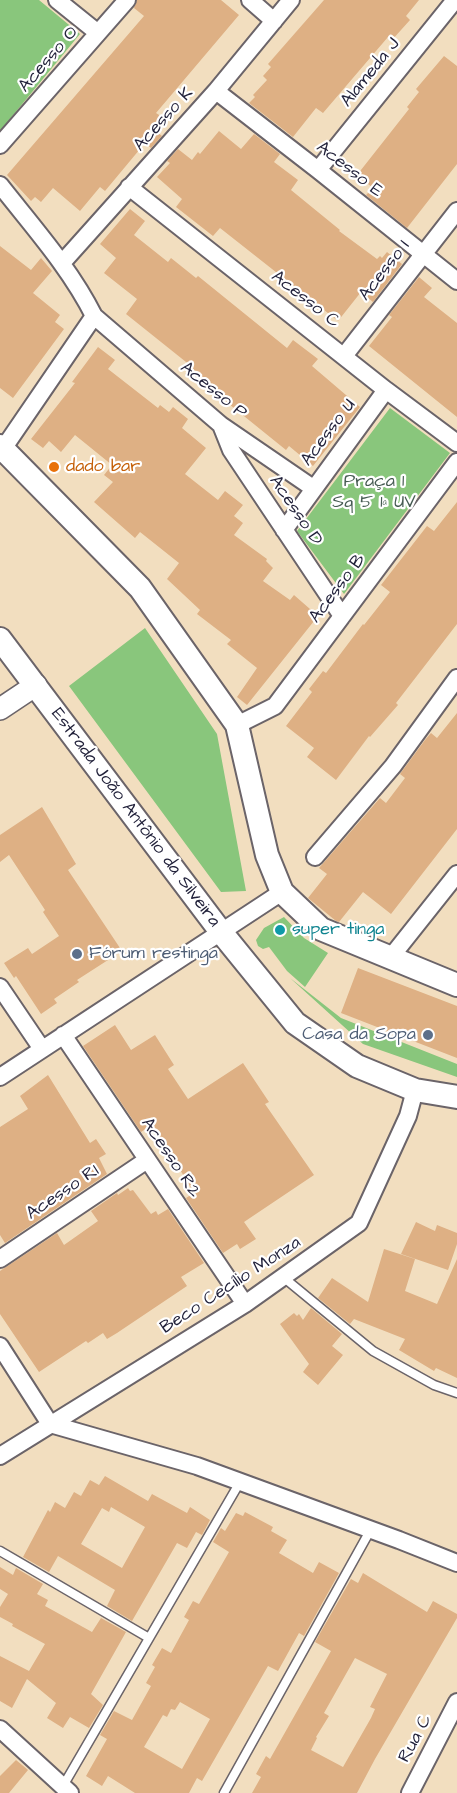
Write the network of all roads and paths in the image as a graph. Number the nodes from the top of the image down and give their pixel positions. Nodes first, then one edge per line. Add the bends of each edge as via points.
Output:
1 (57, 0) edge
2 (127, 0) edge
3 (250, 0) edge
4 (291, 0) edge
5 (455, 0) edge
6 (273, 21) junction
7 (98, 33) junction
8 (216, 91) junction
9 (0, 145) edge
10 (318, 170) junction
11 (0, 185) edge
12 (129, 187) junction
13 (457, 211) edge
14 (424, 254) junction
15 (62, 263) junction
16 (457, 281) edge
17 (94, 316) junction
18 (344, 356) junction
19 (386, 390) junction
20 (220, 425) junction
21 (457, 443) edge
22 (2, 448) edge
23 (457, 462) edge
24 (313, 488) junction
25 (284, 530) junction
26 (342, 616) junction
27 (2, 646) edge
28 (457, 678) edge
29 (36, 686) junction
30 (0, 709) edge
31 (237, 725) junction
32 (315, 857) dead end
33 (457, 874) edge
34 (282, 892) junction
35 (221, 932) junction
36 (391, 957) junction
37 (457, 985) edge
38 (0, 987) edge
39 (63, 1035) junction
40 (42, 1049) junction
41 (0, 1077) edge
42 (415, 1090) junction
43 (457, 1097) edge
44 (147, 1160) junction
45 (0, 1259) edge
46 (283, 1277) junction
47 (245, 1304) junction
48 (0, 1346) edge
49 (457, 1392) edge
50 (50, 1424) junction
51 (0, 1456) edge
52 (240, 1482) junction
53 (371, 1529) junction
54 (0, 1551) edge
55 (457, 1563) edge
56 (149, 1638) junction
57 (455, 1713) edge
58 (2, 1735) edge
59 (66, 1789) edge
60 (224, 1793) edge
61 (410, 1793) edge

1 - 7 street
2 - 7 street, Acesso O
3 - 6 street
4 - 6 street, Acesso K
5 - 10 street, Alameda J
6 - 8 street, Acesso K
7 - 9 street, Acesso O
8 - 10 street, Acesso E
8 - 12 street, Acesso K
10 - 14 street, Acesso E
11 - 15 street, Acesso P
12 - 15 street, Acesso K
12 - 18 street, Acesso C
13 - 14 street, Acesso I
14 - 16 street, Acesso E
14 - 18 street, Acesso I
15 - 17 street, Acesso P
17 - 20 street, Acesso P
17 - 22 street
18 - 19 street, Acesso C
19 - 21 street, Acesso C
19 - 24 street, Acesso U
20 - 24 street, Acesso P
20 - 25 street, Acesso D via 231,450
22 - 31 main road via 140,588
23 - 26 street, Acesso B
24 - 25 street, Acesso U
25 - 26 street, Acesso D
26 - 31 street, Acesso B via 275,706
27 - 29 main road, Estrada João Antônio da Silveira
28 - 32 street via 393,766
29 - 30 street
29 - 35 main road, Estrada João Antônio da Silveira
31 - 34 main road via 267,855
33 - 36 street
34 - 35 street
34 - 36 main road via 321,929
35 - 39 street
35 - 42 main road, Estrada João Antônio da Silveira via 295,1023 357,1066
36 - 37 main road
38 - 40 street
39 - 40 street
39 - 44 street, Acesso R2
40 - 41 street
42 - 43 main road, Estrada João Antônio da Silveira
42 - 46 street, Beco Cecílio Monza via 408,1116 359,1223
44 - 45 street, Acesso R1
44 - 47 street, Acesso R2
46 - 47 street, Beco Cecílio Monza
46 - 49 lane via 373,1351 434,1385
47 - 50 street, Beco Cecílio Monza
48 - 50 street
50 - 51 street, Beco Cecílio Monza
50 - 52 street
52 - 53 street
52 - 56 lane
53 - 55 street
53 - 60 lane
54 - 56 lane
56 - 59 lane
57 - 61 street, Rua C
58 - 59 street

